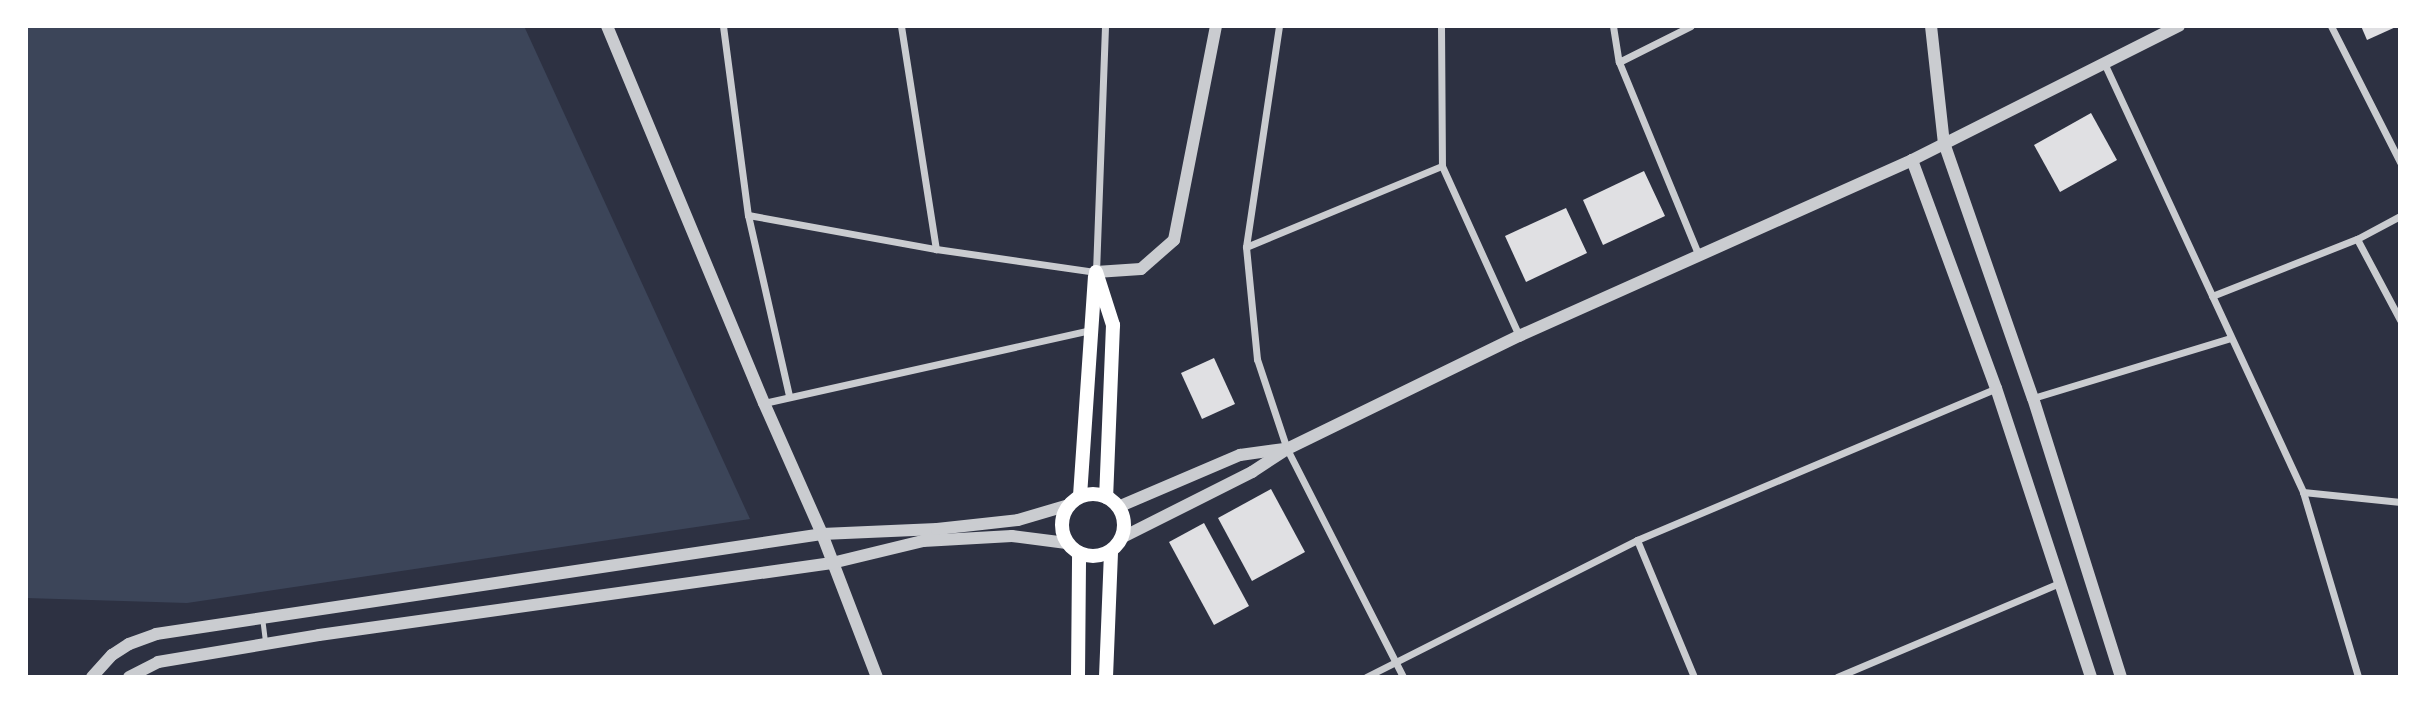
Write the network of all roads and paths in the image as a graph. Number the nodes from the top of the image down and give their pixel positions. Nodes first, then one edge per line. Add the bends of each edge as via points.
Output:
1 (607, 26) edge
2 (723, 26) edge
3 (901, 26) edge
4 (1105, 26) edge
5 (1216, 26) edge
6 (1279, 26) edge
7 (1441, 26) edge
8 (1614, 26) edge
9 (1691, 26) edge
10 (1931, 26) edge
11 (2179, 26) edge
12 (2331, 26) edge
13 (1619, 62) junction
14 (2105, 65) junction
15 (1944, 144) junction
16 (1912, 160) junction
17 (2400, 162) edge
18 (1442, 166) junction
19 (748, 215) junction
20 (2400, 216) edge
21 (2357, 239) junction
22 (1246, 247) junction
23 (936, 249) junction
24 (1699, 256) junction
25 (1096, 272) junction
26 (2212, 296) junction
27 (2400, 320) edge
28 (1090, 330) junction
29 (1519, 337) junction
30 (2230, 338) junction
31 (1996, 388) junction
32 (789, 395) junction
33 (2033, 398) junction
34 (764, 402) junction
35 (1287, 449) junction
36 (2303, 492) junction
37 (1106, 497) junction
38 (1074, 500) junction
39 (2400, 502) edge
40 (1118, 507) junction
41 (822, 534) junction
42 (1121, 538) junction
43 (1637, 540) junction
44 (1067, 542) junction
45 (1111, 551) junction
46 (1079, 553) junction
47 (832, 563) junction
48 (2060, 583) junction
49 (262, 617) junction
50 (266, 644) junction
51 (1395, 662) junction
52 (92, 677) edge
53 (129, 677) edge
54 (877, 677) edge
55 (1078, 677) edge
56 (1106, 677) edge
57 (1366, 677) edge
58 (1403, 677) edge
59 (1694, 677) edge
60 (1837, 677) edge
61 (2091, 677) edge
62 (2121, 677) edge
63 (2358, 677) edge

1 - 34 street
2 - 19 street
3 - 23 street
4 - 25 street
5 - 25 street via 1174,240 1141,268
6 - 22 street
7 - 18 street
8 - 13 street
9 - 13 street
10 - 15 street
11 - 14 street
12 - 17 street
13 - 24 street
14 - 15 street
14 - 26 street
15 - 16 street
15 - 33 street
16 - 24 street
16 - 31 street
18 - 22 street
18 - 29 street
19 - 23 street
19 - 32 street
20 - 21 street
21 - 26 street
21 - 27 street
22 - 35 street via 1257,359
23 - 25 street
24 - 29 street
25 - 28 main road
25 - 37 main road via 1112,325
26 - 30 street
28 - 32 street
28 - 38 main road
29 - 35 street
30 - 33 street
30 - 36 street
31 - 43 street
31 - 48 street
32 - 34 street
33 - 62 street
34 - 41 street
35 - 40 street via 1240,456
35 - 42 street via 1252,472
35 - 51 street
36 - 39 street
36 - 63 street
37 - 38 main road via 1093,494
37 - 40 main road
38 - 41 street via 1018,520
38 - 44 main road via 1063,516
40 - 42 main road via 1124,522
41 - 47 street
41 - 49 street
42 - 45 main road
43 - 51 street
43 - 59 street
44 - 46 main road
44 - 47 street via 1012,536 923,541
45 - 46 main road via 1095,556
45 - 56 main road
46 - 55 main road
47 - 50 street
47 - 54 street
48 - 60 street
48 - 61 street
49 - 50 lane
49 - 52 street via 156,634 129,644
50 - 53 street via 158,662
51 - 57 street
51 - 58 street

